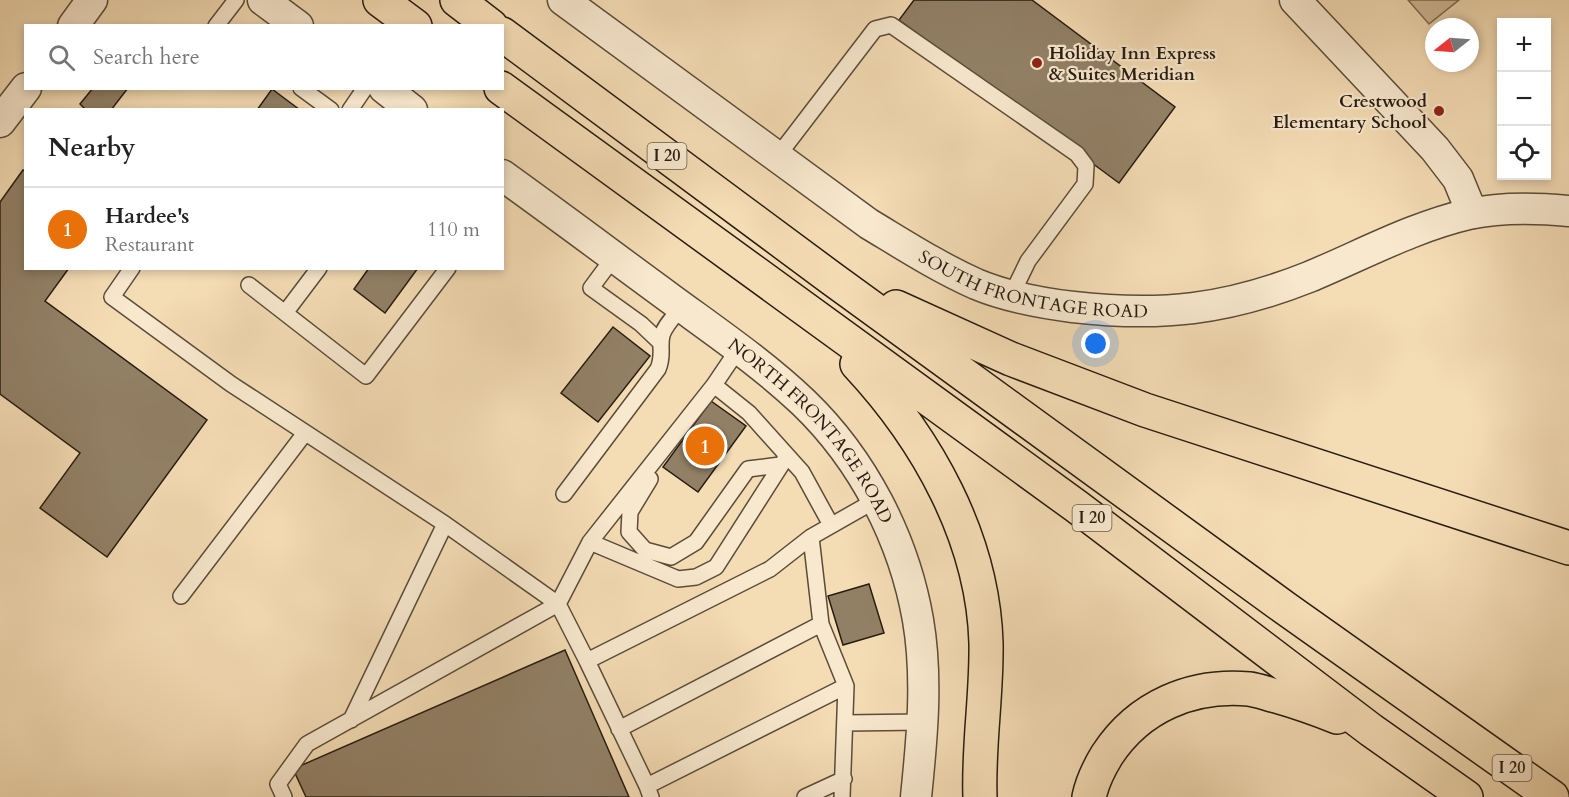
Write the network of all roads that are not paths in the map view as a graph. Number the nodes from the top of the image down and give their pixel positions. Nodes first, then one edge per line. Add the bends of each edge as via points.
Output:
1 (92, 0) edge
2 (236, 0) edge
3 (263, 0) edge
4 (380, 0) edge
5 (457, 0) edge
6 (562, 0) edge
7 (1295, 0) edge
8 (74, 24) edge
9 (218, 24) edge
10 (294, 24) edge
11 (412, 24) edge
12 (488, 24) edge
13 (504, 35) edge
14 (24, 90) edge
15 (304, 90) edge
16 (364, 90) edge
17 (387, 90) edge
18 (504, 90) edge
19 (328, 108) edge
20 (351, 108) edge
21 (409, 108) edge
22 (0, 122) edge
23 (777, 157) junction
24 (504, 176) edge
25 (1569, 211) edge
26 (1472, 213) junction
27 (614, 257) junction
28 (131, 270) edge
29 (317, 270) edge
30 (446, 270) edge
31 (831, 278) junction
32 (249, 285) dead end
33 (1011, 296) junction
34 (682, 307) junction
35 (285, 313) junction
36 (808, 313) junction
37 (662, 342) junction
38 (739, 348) junction
39 (714, 385) junction
40 (305, 433) junction
41 (784, 460) junction
42 (651, 464) junction
43 (564, 494) dead end
44 (876, 500) junction
45 (445, 524) junction
46 (831, 525) junction
47 (811, 537) junction
48 (590, 542) junction
49 (1569, 548) edge
50 (696, 577) junction
51 (182, 596) dead end
52 (712, 598) junction
53 (558, 604) junction
54 (821, 624) junction
55 (587, 661) junction
56 (846, 686) junction
57 (351, 720) junction
58 (922, 722) junction
59 (845, 723) junction
60 (619, 729) junction
61 (1371, 730) junction
62 (844, 779) junction
63 (1456, 790) edge
64 (649, 792) edge
65 (284, 797) edge
66 (805, 797) edge
67 (842, 797) edge
68 (916, 797) edge
69 (981, 797) edge
70 (1089, 797) edge
71 (1552, 797) edge

1 - 8 street
2 - 9 lane
3 - 10 street
4 - 11 highway
5 - 12 highway
6 - 23 street, SOUTH FRONTAGE ROAD
7 - 26 street via 1435,149 1458,179
13 - 31 highway, I 20
14 - 22 street
15 - 19 lane
16 - 20 lane
17 - 21 street
18 - 36 highway, I 20
23 - 33 street, SOUTH FRONTAGE ROAD via 920,256
23 - 33 lane via 875,29 891,25 1077,154 1086,166 1085,184 1028,261
24 - 27 street, NORTH FRONTAGE ROAD
25 - 26 street, SOUTH FRONTAGE ROAD
26 - 33 street, SOUTH FRONTAGE ROAD via 1414,231 1300,280 1215,306 1117,312
27 - 34 street, NORTH FRONTAGE ROAD
27 - 37 lane via 591,288
28 - 40 lane via 112,297
29 - 35 lane
30 - 35 lane via 366,376
31 - 49 highway via 1011,359 1145,410
31 - 71 highway, I 20
32 - 35 lane
34 - 37 lane via 665,329
34 - 38 street, NORTH FRONTAGE ROAD
36 - 61 highway, I 20 via 1076,506
36 - 69 highway via 877,386 904,421 939,476 964,531 981,592 986,641
37 - 43 lane via 658,369
38 - 39 lane
38 - 44 street, NORTH FRONTAGE ROAD via 804,403 833,434
39 - 41 lane via 749,413
39 - 42 lane
40 - 45 lane
40 - 51 lane
41 - 42 lane via 748,469 696,542 671,557 645,550 629,532 630,512 650,479
41 - 46 lane via 802,472
41 - 50 lane via 716,567
42 - 48 lane
44 - 46 lane
44 - 58 street, NORTH FRONTAGE ROAD via 904,561 918,621 924,681
45 - 53 lane
45 - 57 lane
46 - 47 lane
47 - 52 lane via 770,569
47 - 54 lane
48 - 50 lane via 678,579
48 - 53 lane
50 - 52 lane
52 - 55 lane
53 - 55 lane
53 - 57 lane
54 - 56 lane
54 - 60 lane
55 - 60 lane
56 - 59 lane
56 - 64 lane
57 - 65 lane via 307,744 278,784
58 - 59 lane
58 - 68 street, NORTH FRONTAGE ROAD
59 - 62 lane
60 - 64 lane
61 - 63 highway, I 20
61 - 70 highway via 1251,689 1183,694 1135,722 1117,740
62 - 66 lane
62 - 67 lane

